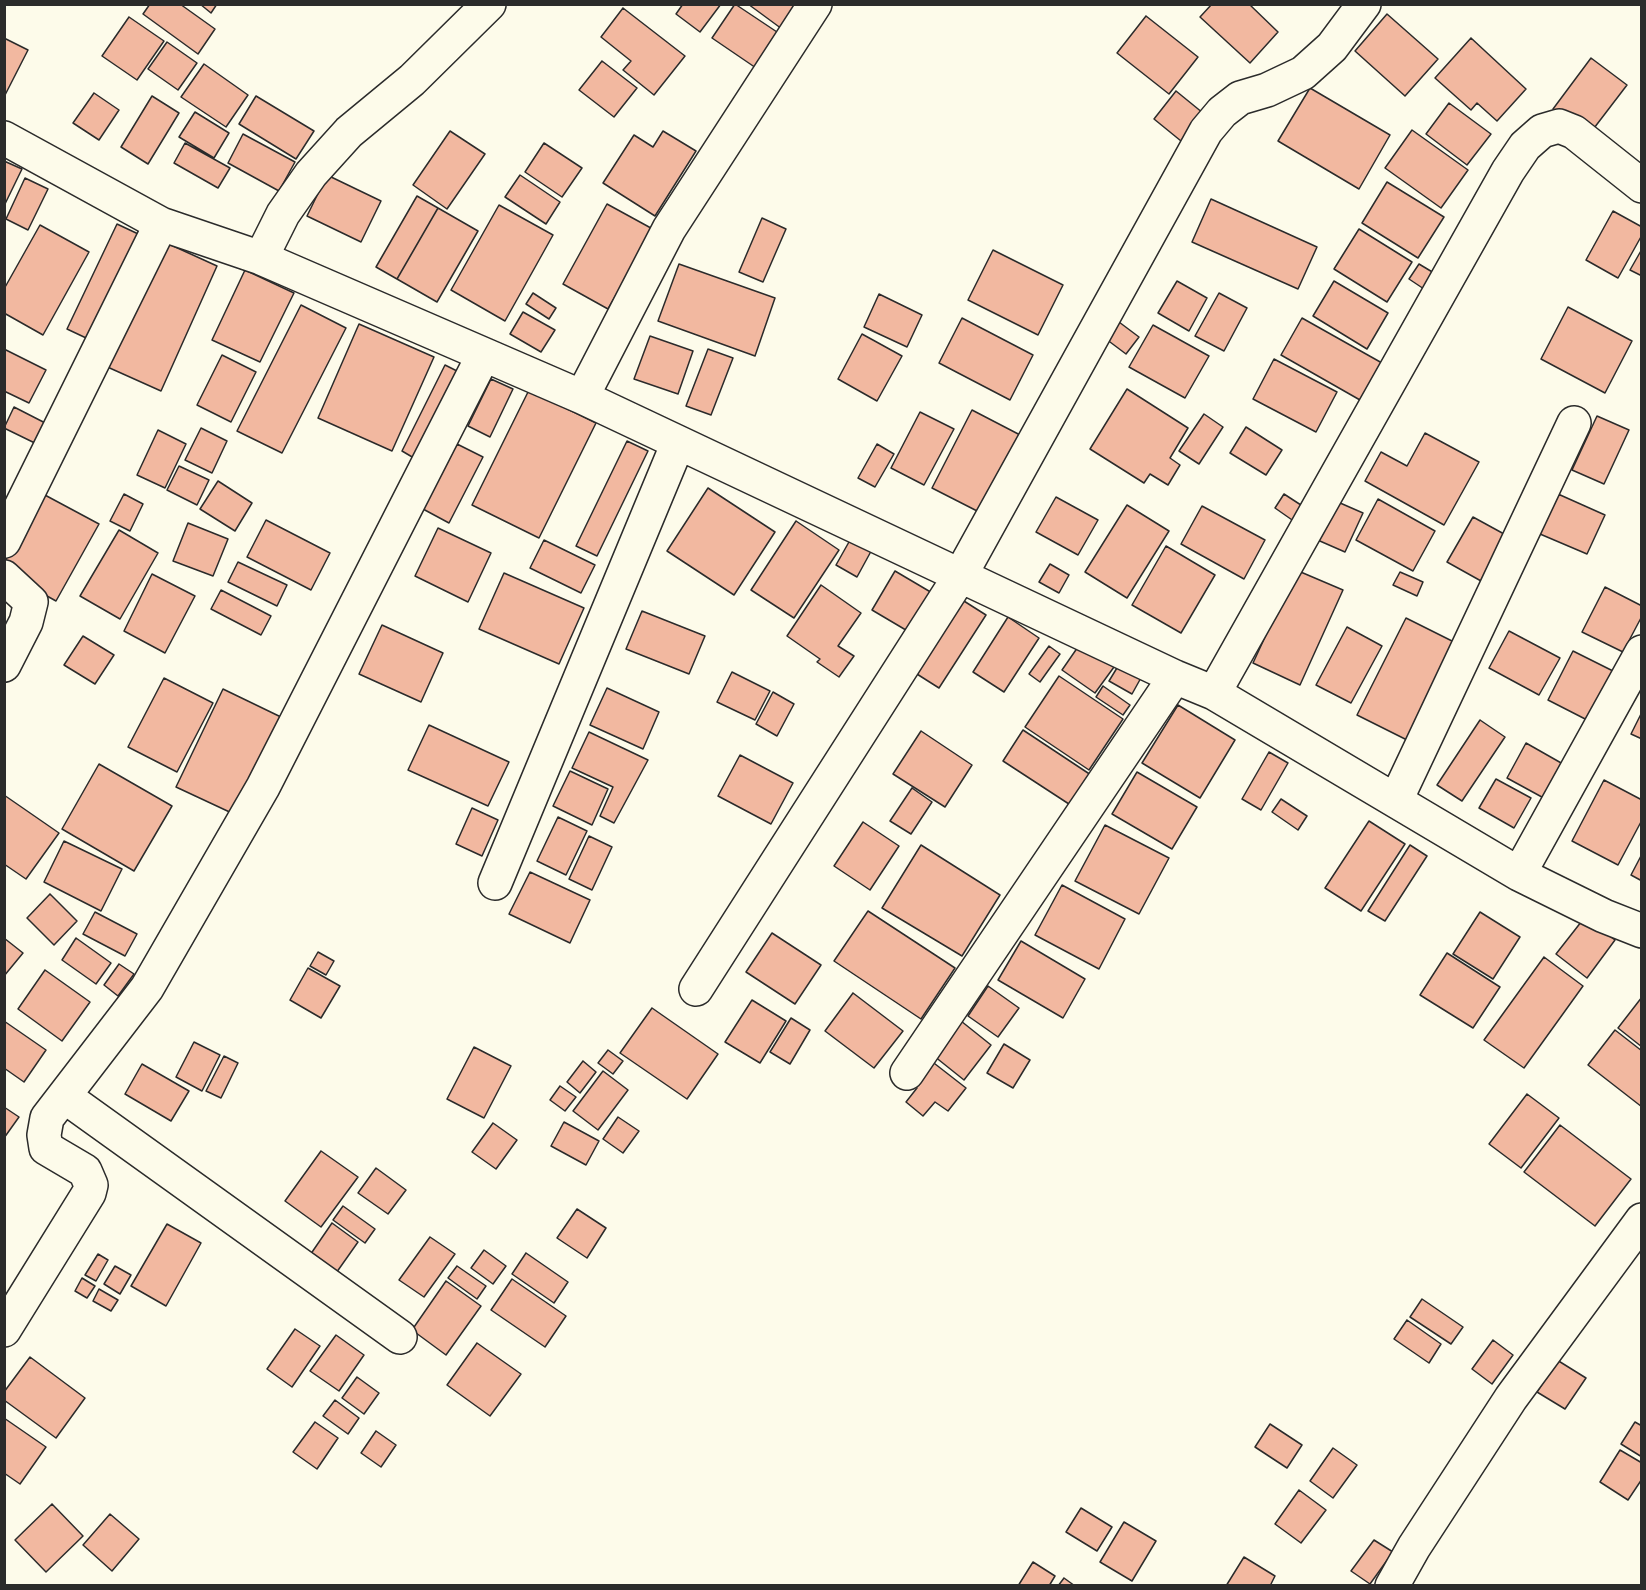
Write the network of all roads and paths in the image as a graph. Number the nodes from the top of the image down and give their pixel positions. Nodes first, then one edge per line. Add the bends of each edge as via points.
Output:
1 (489, 4) edge
2 (815, 4) edge
3 (1364, 4) edge
4 (4, 138) edge
5 (1641, 186) edge
6 (161, 224) junction
7 (261, 258) junction
8 (483, 356) junction
9 (582, 397) junction
10 (1574, 423) dead end
11 (678, 443) junction
12 (4, 541) edge
13 (960, 576) junction
14 (4, 577) edge
15 (1641, 652) edge
16 (4, 665) edge
17 (1175, 677) junction
18 (1214, 693) junction
19 (1396, 800) junction
20 (1519, 874) junction
21 (495, 883) dead end
22 (1641, 931) edge
23 (696, 989) dead end
24 (907, 1073) dead end
25 (64, 1096) junction
26 (1641, 1220) edge
27 (4, 1330) edge
28 (400, 1337) dead end
29 (1392, 1586) edge

1 - 7 street via 412,81 349,132 311,174
2 - 9 street via 669,229
3 - 13 street via 1332,47 1303,73 1240,98 1206,131
4 - 6 street
5 - 18 street via 1590,144 1559,126 1542,131 1525,146
6 - 7 street
6 - 12 street
7 - 8 street
8 - 9 street
8 - 25 street via 263,787 147,988
9 - 11 street
10 - 19 street
11 - 13 street
11 - 21 street
13 - 17 street
13 - 23 street
14 - 16 street via 31,602 26,622
15 - 20 street
17 - 18 street
17 - 24 street
18 - 19 street
19 - 20 street
20 - 22 street
25 - 27 street via 47,1118 46,1148 85,1171 91,1185
25 - 28 street
26 - 29 street via 1511,1398

